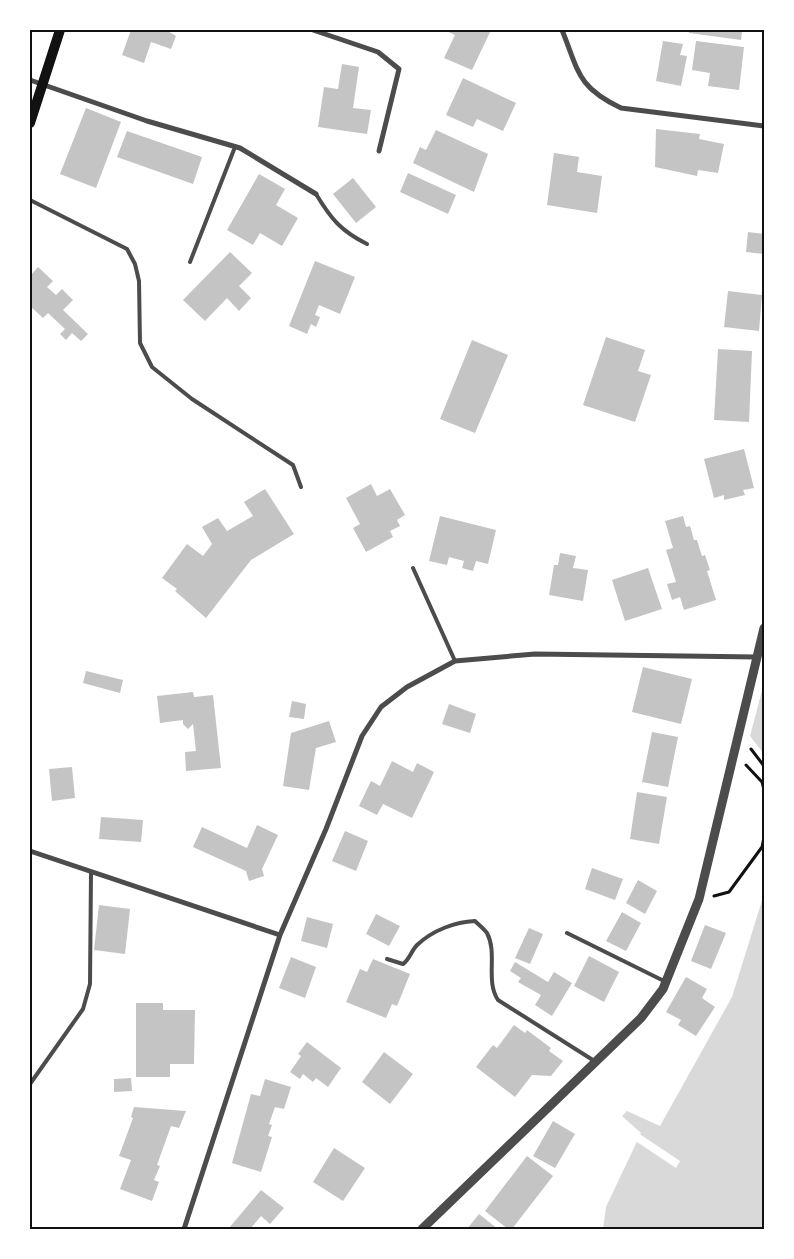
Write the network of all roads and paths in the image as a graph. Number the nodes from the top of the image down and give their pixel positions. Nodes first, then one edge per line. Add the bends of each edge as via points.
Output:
1 (60, 30) edge
2 (313, 30) edge
3 (562, 30) edge
4 (30, 80) edge
5 (42, 85) junction
6 (30, 123) edge
7 (764, 126) edge
8 (235, 146) junction
9 (379, 150) dead end
10 (316, 194) joint
11 (30, 200) edge
12 (367, 244) dead end
13 (190, 262) dead end
14 (301, 487) dead end
15 (413, 568) dead end
16 (764, 628) edge
17 (758, 657) junction
18 (455, 661) junction
19 (732, 758) junction
20 (764, 790) edge
21 (764, 837) edge
22 (30, 850) edge
23 (91, 872) junction
24 (699, 899) junction
25 (568, 933) dead end
26 (280, 935) junction
27 (387, 959) dead end
28 (666, 982) junction
29 (596, 1062) junction
30 (30, 1084) edge
31 (184, 1229) edge
32 (422, 1229) edge

1 - 5 main road
2 - 9 street via 378,52 400,69
3 - 7 street via 583,83 600,98 621,108
4 - 5 street
5 - 6 main road
5 - 8 street via 147,121
8 - 10 street
8 - 13 lane
10 - 12 lane via 331,218 349,235
11 - 14 lane via 127,249 139,281 140,343 152,367 192,399 293,465
15 - 18 lane
16 - 17 street
17 - 18 street via 535,654
17 - 19 street
18 - 26 street via 381,707 362,736
19 - 20 path via 744,762 762,782
19 - 24 street
21 - 24 path via 762,847 728,892
22 - 23 street
23 - 26 street
23 - 30 lane via 90,984 83,1009
24 - 28 street
25 - 28 lane
26 - 31 street
27 - 29 lane via 402,964 416,946 428,938 458,922 475,921 487,933 492,991 498,1000
28 - 29 street via 641,1018
29 - 32 street

